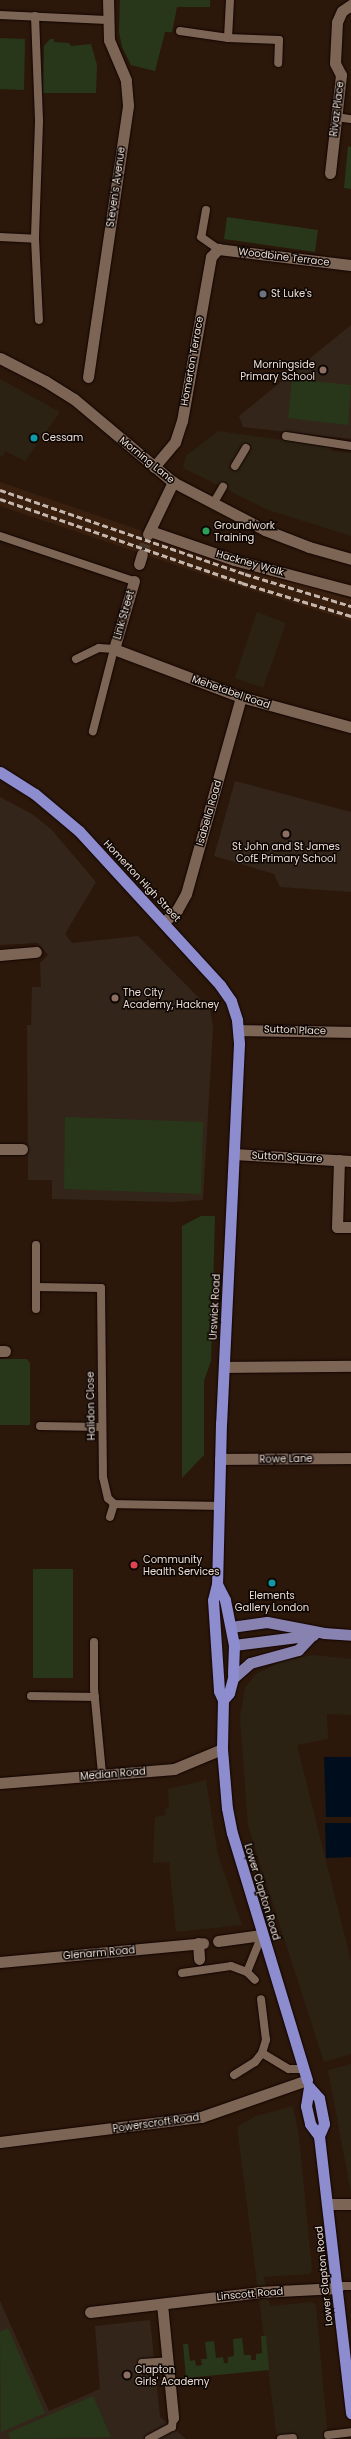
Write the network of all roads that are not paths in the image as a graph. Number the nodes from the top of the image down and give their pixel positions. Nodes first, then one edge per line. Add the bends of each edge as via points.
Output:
1 (108, 0) edge
2 (230, 0) edge
3 (351, 5) edge
4 (0, 16) edge
5 (35, 16) junction
6 (107, 20) junction
7 (180, 31) dead end
8 (228, 38) junction
9 (278, 63) dead end
10 (336, 118) junction
11 (351, 119) edge
12 (330, 172) dead end
13 (206, 210) dead end
14 (0, 237) edge
15 (35, 239) junction
16 (218, 249) junction
17 (351, 265) edge
18 (39, 320) dead end
19 (0, 358) edge
20 (88, 377) dead end
21 (286, 436) dead end
22 (351, 446) edge
23 (246, 448) dead end
24 (235, 466) dead end
25 (154, 467) junction
26 (173, 482) junction
27 (223, 487) dead end
28 (213, 504) junction
29 (0, 536) edge
30 (351, 559) edge
31 (134, 581) joint
32 (351, 591) edge
33 (114, 649) junction
34 (76, 659) dead end
35 (242, 696) junction
36 (351, 727) edge
37 (93, 731) dead end
38 (0, 772) edge
39 (164, 922) junction
40 (36, 952) dead end
41 (0, 955) edge
42 (238, 1030) junction
43 (351, 1032) edge
44 (22, 1148) dead end
45 (0, 1149) edge
46 (234, 1154) junction
47 (339, 1160) junction
48 (351, 1161) edge
49 (351, 1226) edge
50 (36, 1245) dead end
51 (36, 1286) junction
52 (36, 1309) dead end
53 (351, 1366) edge
54 (224, 1368) junction
55 (40, 1426) dead end
56 (102, 1427) junction
57 (351, 1458) edge
58 (220, 1459) junction
59 (114, 1504) junction
60 (219, 1506) junction
61 (110, 1517) dead end
62 (217, 1584) junction
63 (231, 1627) junction
64 (215, 1630) junction
65 (324, 1633) junction
66 (312, 1635) junction
67 (351, 1635) edge
68 (94, 1642) dead end
69 (234, 1645) junction
70 (217, 1646) junction
71 (233, 1676) junction
72 (31, 1696) dead end
73 (95, 1698) junction
74 (223, 1700) junction
75 (222, 1749) junction
76 (102, 1774) junction
77 (0, 1783) edge
78 (262, 1934) junction
79 (218, 1941) dead end
80 (199, 1959) dead end
81 (0, 1962) edge
82 (247, 1972) junction
83 (182, 1973) dead end
84 (255, 1980) dead end
85 (261, 1999) dead end
86 (262, 2053) junction
87 (304, 2069) junction
88 (234, 2075) dead end
89 (308, 2084) junction
90 (0, 2142) edge
91 (328, 2204) junction
92 (351, 2204) edge
93 (351, 2286) edge
94 (338, 2287) junction
95 (162, 2304) junction
96 (90, 2312) dead end
97 (347, 2343) edge
98 (168, 2361) junction
99 (142, 2363) dead end
100 (351, 2407) edge
101 (173, 2417) joint
102 (351, 2432) edge
103 (328, 2435) dead end
104 (293, 2438) dead end
105 (149, 2439) edge
106 (281, 2439) edge

1 - 6 street, Steven's Avenue
2 - 8 lane
3 - 10 street, Rivaz Place via 342,11 337,22 335,63 341,75
4 - 5 lane
5 - 6 lane
5 - 15 lane via 39,145
6 - 20 street, Steven's Avenue via 112,51 126,80 128,104
7 - 8 lane
8 - 9 lane via 279,40
10 - 11 lane
10 - 12 street, Rivaz Place
13 - 16 lane via 201,237
14 - 15 lane
15 - 18 lane
16 - 17 street, Woodbine Terrace
16 - 25 street, Homerton Terrace via 211,257 182,421 175,442
19 - 25 street, Morning Lane via 39,377 74,399
21 - 22 lane
23 - 24 lane
25 - 26 street, Morning Lane
26 - 28 street, Morning Lane
26 - 32 street, Hackney Walk via 149,532 234,560
27 - 28 lane
28 - 30 street, Morning Lane via 278,536
29 - 31 lane
31 - 33 street, Link Street
33 - 34 lane via 99,648
33 - 35 street, Mehetabel Road
33 - 37 lane
35 - 36 street, Mehetabel Road
35 - 39 street, Isabella Road via 186,894 177,910
38 - 39 highway, Homerton High Street via 59,812
39 - 42 highway, Homerton High Street via 220,985 234,1010
40 - 41 street
42 - 43 street, Sutton Place
42 - 46 highway, Urswick Road
44 - 45 street
46 - 47 street, Sutton Square
46 - 54 highway, Urswick Road
47 - 48 street, Sutton Square
47 - 49 street via 336,1227
50 - 51 lane
51 - 52 lane
51 - 56 lane, Halidon Close via 101,1288
53 - 54 street
54 - 58 highway, Urswick Road
55 - 56 lane
56 - 59 lane, Halidon Close via 104,1487
57 - 58 street, Rowe Lane
58 - 60 highway, Urswick Road
59 - 60 lane
59 - 61 lane
60 - 62 highway, Urswick Road
62 - 63 highway, Urswick Road via 225,1600
62 - 64 highway, Urswick Road via 213,1600
63 - 64 highway
63 - 65 main road via 267,1622
63 - 69 highway, Lower Clapton Road
64 - 70 highway, Lower Clapton Road
65 - 66 main road
65 - 67 main road
66 - 69 main road
66 - 71 main road via 298,1650 250,1662
68 - 73 lane
69 - 70 highway
69 - 71 highway, Lower Clapton Road
70 - 74 highway, Lower Clapton Road
71 - 74 highway, Lower Clapton Road via 229,1693
72 - 73 lane
73 - 76 lane
74 - 75 highway, Lower Clapton Road
75 - 76 street, Median Road via 174,1769
75 - 78 highway, Lower Clapton Road via 227,1808 232,1833
76 - 77 street, Median Road
78 - 79 street
78 - 82 lane
78 - 87 highway, Lower Clapton Road
80 - 81 street, Glenarm Road via 200,1943
82 - 83 lane via 231,1966
82 - 84 lane
85 - 86 lane via 266,2040
86 - 87 lane via 289,2069
86 - 88 lane via 255,2062
87 - 89 highway, Lower Clapton Road
89 - 90 street, Powerscroft Road via 201,2117
89 - 91 highway, Lower Clapton Road via 320,2102 324,2124 319,2136
91 - 92 street
91 - 94 highway, Lower Clapton Road
93 - 94 lane
94 - 95 street, Linscott Road via 260,2292
94 - 97 highway, Lower Clapton Road
95 - 96 street, Linscott Road
95 - 98 street
97 - 100 highway, Lower Clapton Road
98 - 99 lane
98 - 101 street
101 - 105 lane via 172,2427
102 - 103 lane
104 - 106 lane

